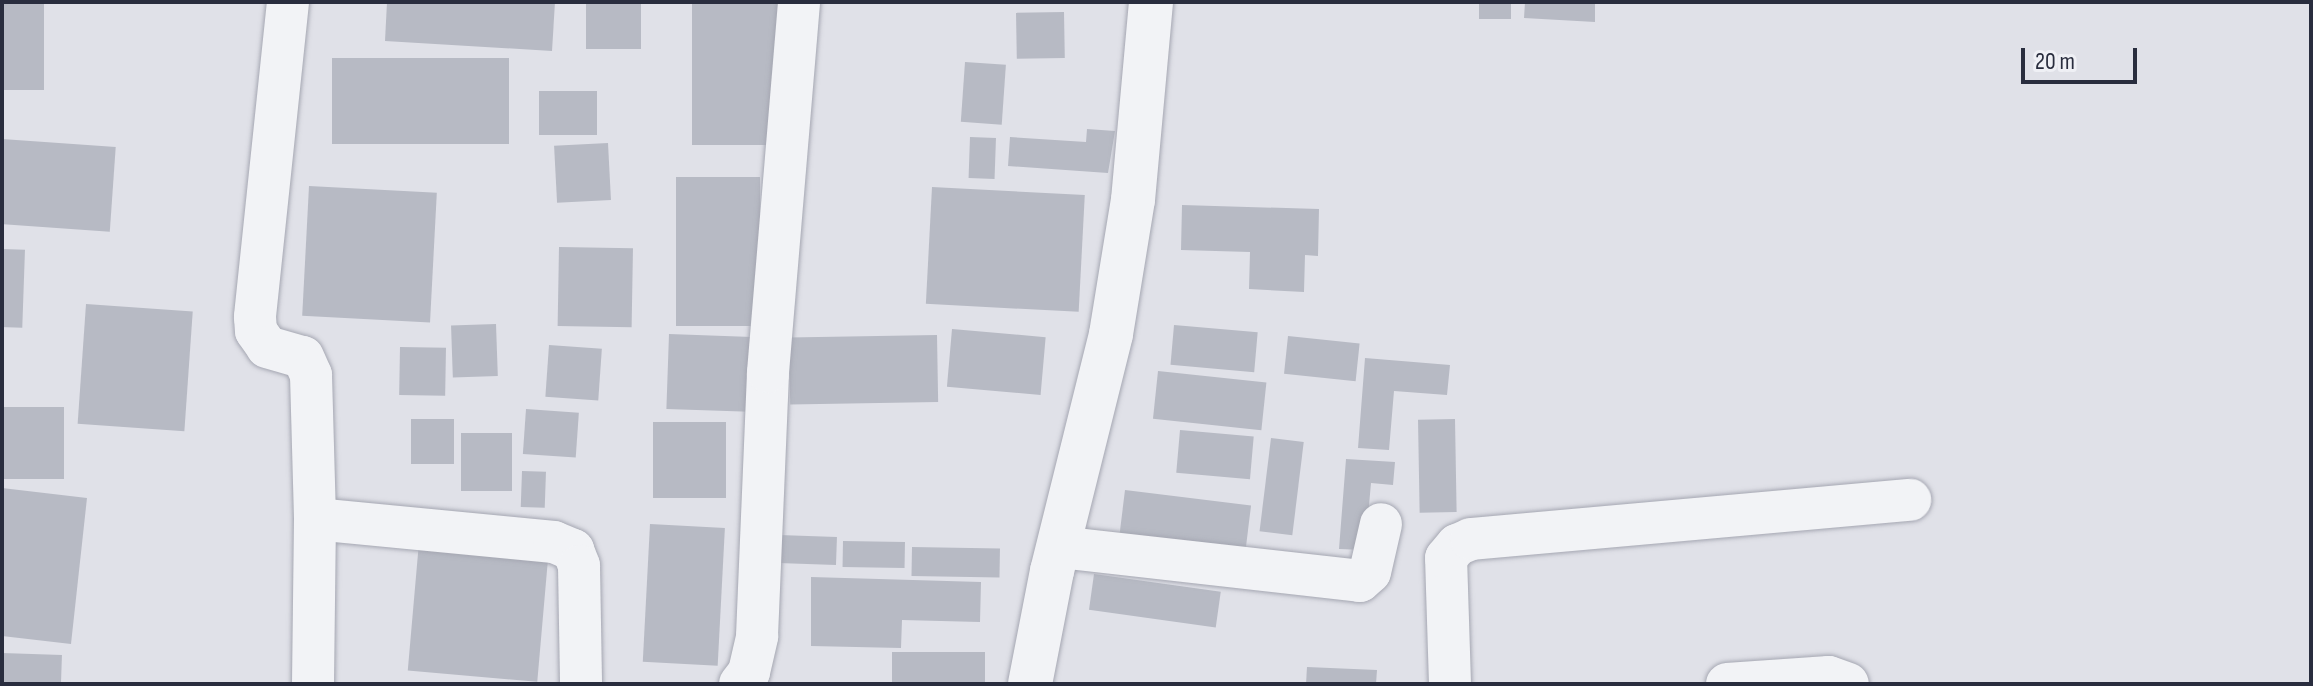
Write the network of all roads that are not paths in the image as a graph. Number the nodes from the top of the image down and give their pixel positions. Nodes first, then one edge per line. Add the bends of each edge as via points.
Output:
1 (288, 2) edge
2 (799, 2) edge
3 (1151, 2) edge
4 (1910, 500) dead end
5 (315, 519) junction
6 (1381, 524) dead end
7 (1059, 547) junction
8 (313, 684) edge
9 (581, 684) edge
10 (740, 684) edge
11 (1030, 684) edge
12 (1450, 684) edge
13 (1727, 684) edge
14 (1848, 684) edge

1 - 5 street via 256,331 267,347 303,357 310,368
2 - 10 street via 768,372 757,636 749,672
3 - 7 street via 1125,254
4 - 12 street via 1471,539 1446,558
5 - 8 street
5 - 9 street via 554,542 573,550 579,566
6 - 7 street via 1370,572 1360,581
7 - 11 street
13 - 14 street via 1829,677

